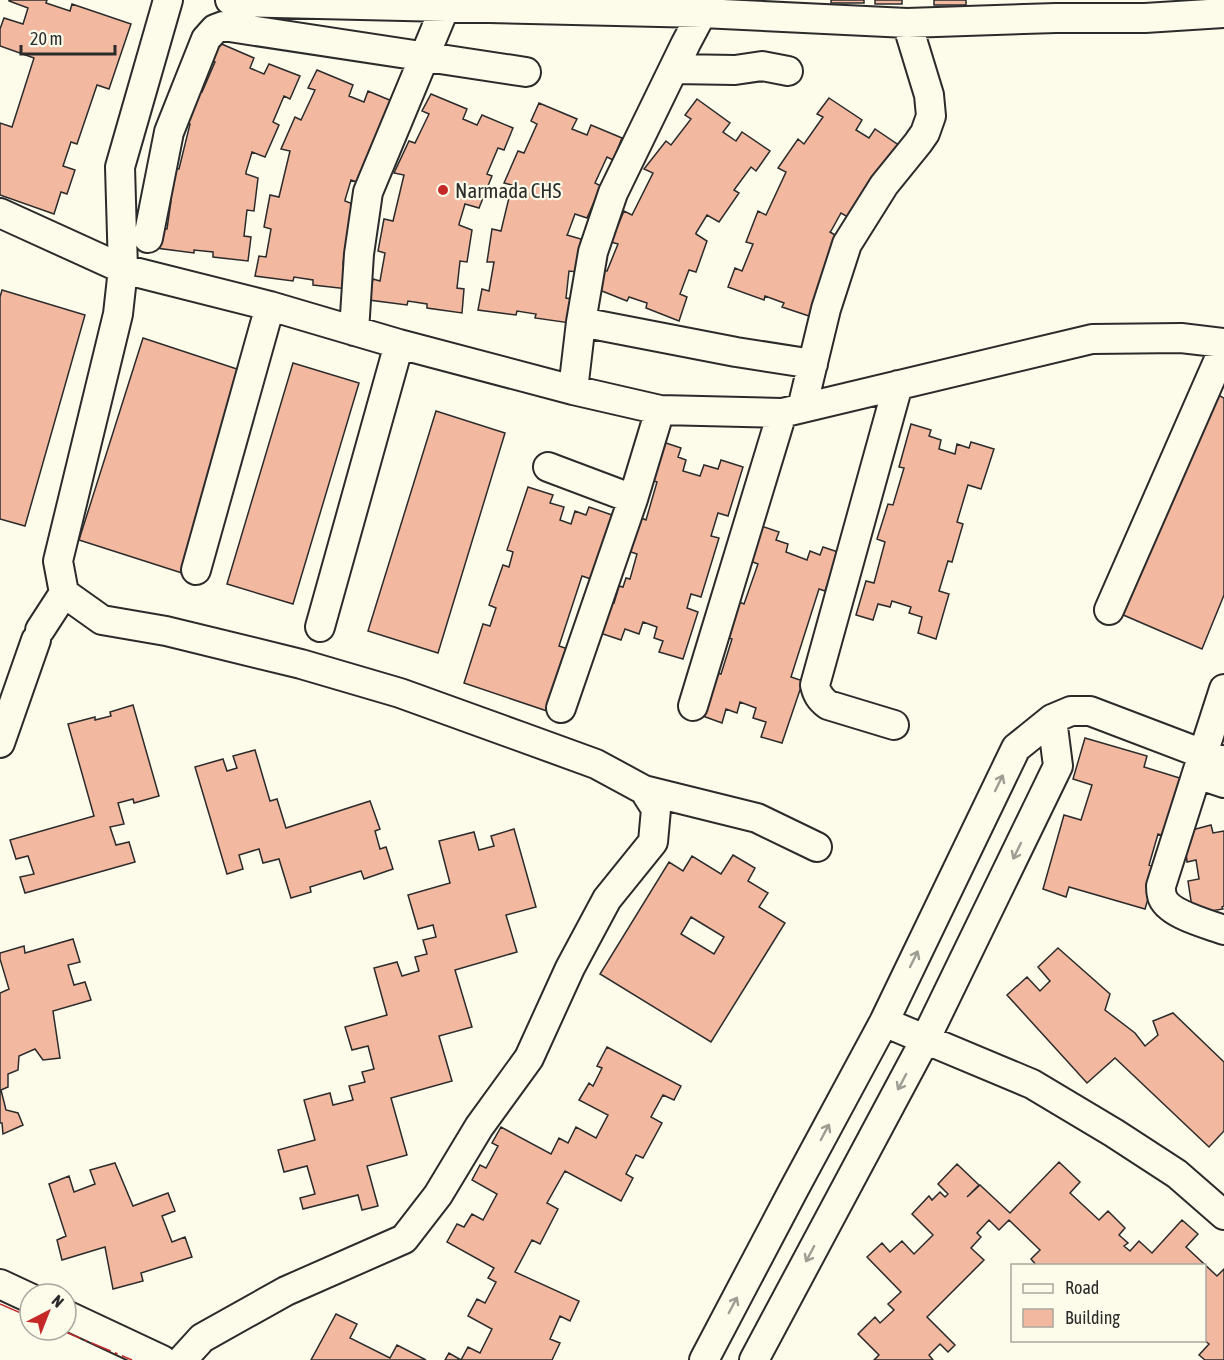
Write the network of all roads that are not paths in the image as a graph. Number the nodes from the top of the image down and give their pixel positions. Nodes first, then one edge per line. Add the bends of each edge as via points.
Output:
1 (168, 0) edge
2 (230, 0) edge
3 (445, 7) junction
4 (1224, 13) edge
5 (702, 14) junction
6 (907, 23) junction
7 (424, 57) junction
8 (674, 69) junction
9 (788, 71) dead end
10 (526, 72) dead end
11 (134, 119) junction
12 (168, 132) junction
13 (0, 213) edge
14 (148, 238) dead end
15 (123, 269) junction
16 (270, 306) junction
17 (581, 322) junction
18 (354, 331) junction
19 (399, 344) junction
20 (1224, 344) edge
21 (1224, 348) edge
22 (813, 364) junction
23 (898, 385) junction
24 (573, 390) junction
25 (660, 410) junction
26 (792, 410) junction
27 (548, 468) dead end
28 (633, 499) junction
29 (196, 570) dead end
30 (64, 593) junction
31 (1109, 610) dead end
32 (320, 627) dead end
33 (1224, 689) edge
34 (693, 706) dead end
35 (561, 708) dead end
36 (1052, 719) junction
37 (894, 725) dead end
38 (0, 743) edge
39 (1208, 763) edge
40 (1224, 783) edge
41 (644, 790) junction
42 (816, 847) dead end
43 (959, 865) junction
44 (1001, 884) junction
45 (1224, 930) edge
46 (884, 1022) junction
47 (925, 1040) junction
48 (1224, 1215) edge
49 (0, 1284) edge
50 (18, 1292) edge
51 (78, 1321) edge
52 (708, 1359) edge
53 (162, 1360) edge
54 (182, 1360) edge
55 (754, 1360) edge

1 - 11 street
2 - 3 street
3 - 5 street
3 - 7 street
4 - 6 street
5 - 6 street
5 - 8 street
6 - 22 street via 929,95 931,116 925,133 884,185 847,244
7 - 10 street
7 - 12 street via 223,26 206,39
7 - 18 street via 368,192
8 - 9 street via 735,70 762,66
8 - 17 street via 613,192 593,252
11 - 12 street
11 - 15 street via 120,166
12 - 14 street
13 - 15 street
15 - 16 street
15 - 30 street via 118,314 58,561
16 - 18 street
16 - 29 street
17 - 22 street
17 - 24 street
18 - 19 street
19 - 24 street
19 - 32 street
20 - 23 street via 1181,338 1092,339
21 - 31 street
22 - 26 street
23 - 26 street
23 - 37 street via 815,685 828,705
24 - 25 street
25 - 26 street
25 - 28 street
26 - 34 street
27 - 28 street
28 - 35 street
30 - 38 street via 38,635
30 - 41 street via 102,620 188,636 400,693 596,764
33 - 39 street
36 - 39 street via 1071,711 1090,711
43 -> 36 street via 1016,748
36 -> 44 street via 1058,766
39 - 40 street
39 - 45 street via 1161,886 1161,896 1176,912
41 - 42 street via 757,818
41 - 54 street via 656,809 653,842 607,899 529,1058 404,1239 286,1291 202,1338
43 - 44 street
46 -> 43 street
44 - 47 street
46 - 47 street
52 -> 46 street
47 - 48 street via 1032,1084 1178,1174
47 -> 55 street
49 - 50 street
51 - 53 street

